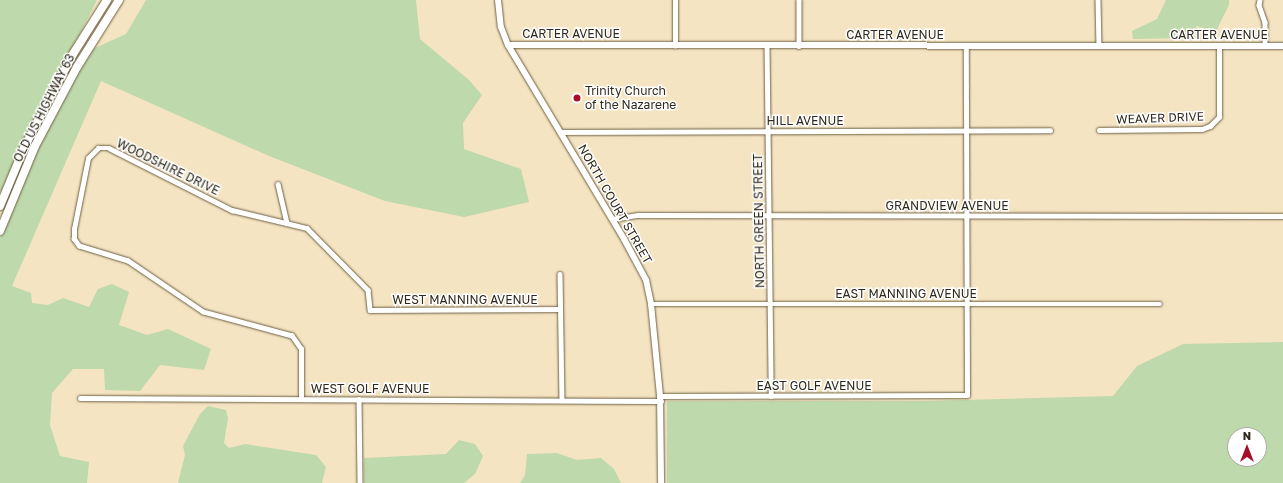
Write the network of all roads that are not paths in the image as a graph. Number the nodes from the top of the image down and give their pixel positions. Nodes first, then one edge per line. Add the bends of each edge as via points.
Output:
1 (107, 0) edge
2 (118, 0) edge
3 (498, 0) edge
4 (675, 0) edge
5 (798, 0) edge
6 (1098, 0) edge
7 (1260, 0) edge
8 (508, 45) junction
9 (675, 46) junction
10 (767, 46) junction
11 (799, 46) junction
12 (966, 46) junction
13 (1099, 46) junction
14 (1219, 46) junction
15 (1266, 46) junction
16 (1283, 46) edge
17 (1050, 130) dead end
18 (1099, 130) dead end
19 (966, 131) junction
20 (560, 132) junction
21 (768, 132) junction
22 (278, 184) dead end
23 (0, 206) edge
24 (769, 216) junction
25 (967, 216) junction
26 (1283, 216) edge
27 (612, 219) junction
28 (287, 223) junction
29 (0, 231) edge
30 (560, 274) dead end
31 (652, 304) junction
32 (770, 304) junction
33 (967, 304) junction
34 (1160, 304) dead end
35 (370, 310) joint
36 (560, 310) junction
37 (771, 396) junction
38 (80, 398) dead end
39 (660, 398) junction
40 (301, 399) junction
41 (359, 399) junction
42 (562, 400) junction
43 (360, 483) edge
44 (661, 483) edge

1 - 23 highway via 73,54 49,99 24,148
2 - 29 highway, OLD US HIGHWAY 63 via 77,67 35,146
3 - 8 main road, NORTH COURT STREET via 501,27
4 - 9 street
5 - 11 street
6 - 13 street
7 - 15 street via 1259,6 1265,22
8 - 9 street, CARTER AVENUE
8 - 20 main road, NORTH COURT STREET
9 - 10 street, CARTER AVENUE
10 - 11 street, CARTER AVENUE
10 - 21 street, NORTH GREEN STREET
11 - 12 street, CARTER AVENUE
12 - 13 street, CARTER AVENUE
12 - 19 street
13 - 14 street, CARTER AVENUE
14 - 15 street, CARTER AVENUE
14 - 18 street, WEAVER DRIVE via 1219,117 1210,126 1202,129
15 - 16 street, CARTER AVENUE
17 - 19 street, HILL AVENUE
19 - 21 street, HILL AVENUE
19 - 25 street
20 - 21 street, HILL AVENUE
20 - 27 main road, NORTH COURT STREET
21 - 24 street, NORTH GREEN STREET
22 - 28 street
24 - 25 street, GRANDVIEW AVENUE
24 - 27 street, GRANDVIEW AVENUE via 638,215
24 - 32 street, NORTH GREEN STREET
25 - 26 street, GRANDVIEW AVENUE
25 - 33 street
27 - 31 main road, NORTH COURT STREET via 641,270
28 - 35 street, WOODSHIRE DRIVE via 307,228 368,290
28 - 40 street, WOODSHIRE DRIVE via 232,210 109,148 98,148 88,158 74,239 86,250 128,261 204,312 292,336 301,349
30 - 36 street
31 - 32 street, EAST MANNING AVENUE
31 - 39 main road, NORTH COURT STREET
32 - 33 street, EAST MANNING AVENUE
32 - 37 street, NORTH GREEN STREET
33 - 34 street, EAST MANNING AVENUE
33 - 37 street, EAST GOLF AVENUE via 967,395
35 - 36 street, WEST MANNING AVENUE
36 - 42 street
37 - 39 street, EAST GOLF AVENUE
38 - 40 street, WEST GOLF AVENUE
39 - 42 street, WEST GOLF AVENUE
39 - 44 main road, NORTH COURT STREET
40 - 41 street, WEST GOLF AVENUE
41 - 42 street, WEST GOLF AVENUE
41 - 43 street

